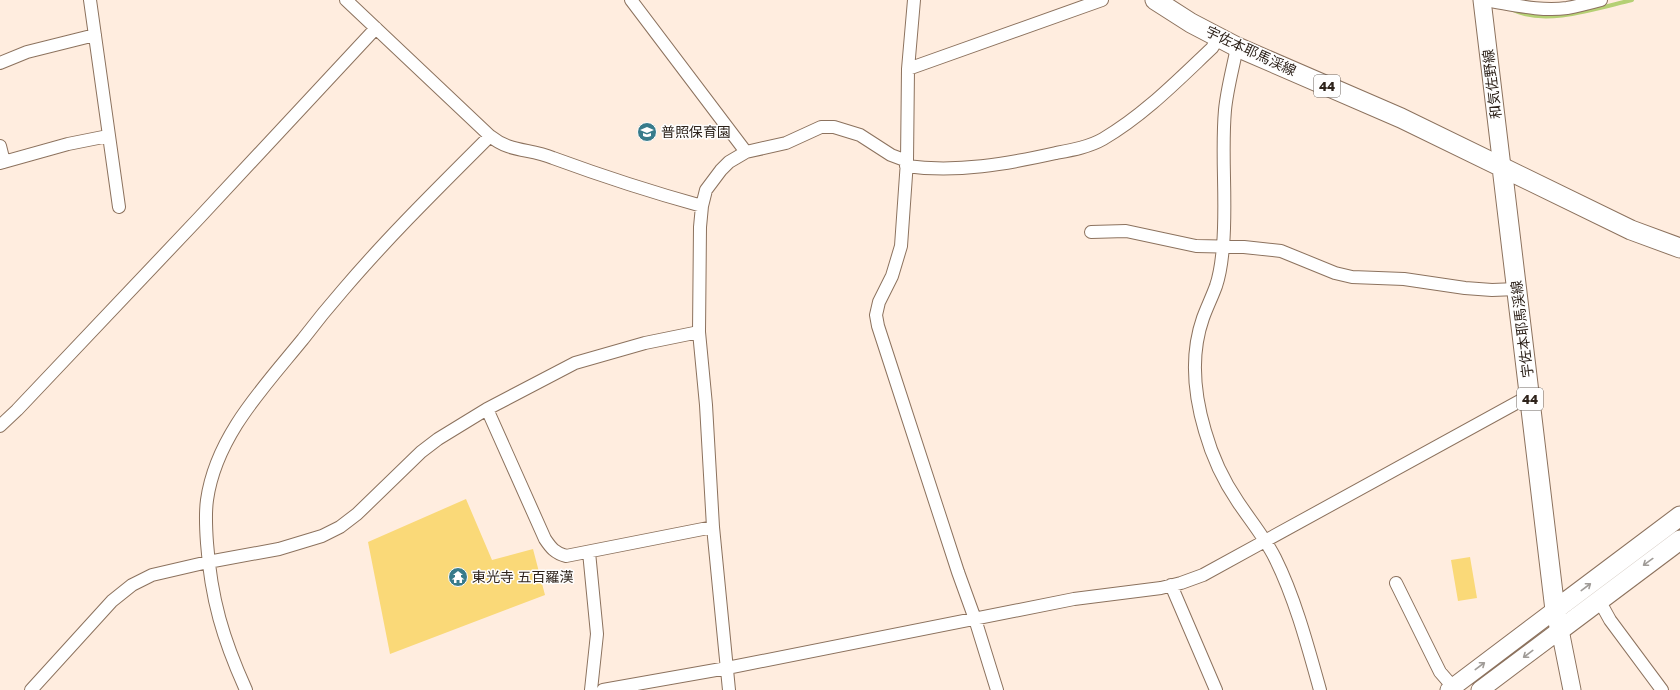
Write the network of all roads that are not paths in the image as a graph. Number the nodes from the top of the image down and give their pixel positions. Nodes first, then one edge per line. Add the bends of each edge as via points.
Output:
1 (90, 0) edge
2 (346, 0) edge
3 (631, 0) edge
4 (914, 0) edge
5 (1102, 0) edge
6 (1155, 0) edge
7 (1483, 0) edge
8 (1601, 0) edge
9 (1525, 3) edge
10 (376, 28) junction
11 (95, 35) junction
12 (1219, 37) junction
13 (1237, 47) junction
14 (0, 63) edge
15 (908, 70) junction
16 (108, 136) junction
17 (490, 136) junction
18 (0, 146) edge
19 (746, 152) junction
20 (2, 163) edge
21 (906, 163) junction
22 (1502, 167) junction
23 (702, 206) junction
24 (119, 207) dead end
25 (1091, 232) dead end
26 (1223, 247) junction
27 (1680, 248) edge
28 (1517, 290) junction
29 (699, 332) junction
30 (1529, 396) junction
31 (487, 409) junction
32 (0, 426) edge
33 (1680, 516) edge
34 (713, 526) junction
35 (1680, 540) edge
36 (1266, 541) junction
37 (589, 552) junction
38 (208, 562) junction
39 (1396, 583) dead end
40 (1171, 585) junction
41 (1599, 600) junction
42 (1555, 610) junction
43 (975, 619) junction
44 (1560, 630) junction
45 (727, 668) junction
46 (1451, 688) edge
47 (31, 690) edge
48 (246, 690) edge
49 (591, 690) edge
50 (603, 690) edge
51 (729, 690) edge
52 (997, 690) edge
53 (1216, 690) edge
54 (1320, 690) edge
55 (1480, 690) edge
56 (1572, 690) edge
57 (1662, 690) edge

1 - 11 street
2 - 10 street
3 - 19 street
4 - 15 street
5 - 15 street
6 - 12 main road, 宇佐本耶馬渓線 / 44
7 - 9 street
7 - 22 main road, 和気佐野線
8 - 9 street via 1566,8
10 - 17 street
10 - 32 street
11 - 14 street via 27,52
11 - 16 street
12 - 13 main road, 宇佐本耶馬渓線 / 44
12 - 21 street via 1212,48 1152,104 1101,140 1083,147 985,167 947,169
13 - 22 main road, 宇佐本耶馬渓線 / 44 via 1401,118
13 - 26 street via 1225,110
15 - 21 street
16 - 20 street via 68,144
16 - 24 street
17 - 23 street via 509,148 552,157 614,180
17 - 38 street via 416,210 342,290 237,423 222,450 207,500
18 - 20 street
19 - 21 street via 786,143 814,129 827,126 860,135
19 - 23 street via 721,170 706,190
21 - 43 street via 901,246 876,315
22 - 27 main road, 宇佐本耶馬渓線 / 44 via 1631,230
22 - 28 main road, 宇佐本耶馬渓線 / 44
23 - 29 street via 699,245
25 - 26 street via 1126,231 1191,245
26 - 28 street via 1281,251 1352,277 1404,279 1465,288
26 - 36 street via 1216,286 1203,318 1197,343 1194,364 1195,387 1205,432 1219,469 1238,502
28 - 30 main road, 宇佐本耶馬渓線 / 44
29 - 31 street via 645,343 575,363
29 - 34 street
30 - 36 street
30 - 42 main road, 宇佐本耶馬渓線 / 44
31 - 37 street via 550,547 557,554 566,556
31 - 38 street via 421,452 357,514 340,527 322,536 279,549
42 -> 33 main road
34 - 37 street
34 - 45 street
35 -> 41 main road
36 - 40 street via 1203,575
36 - 54 street via 1276,559 1305,638
37 - 49 street via 597,634
38 - 47 street via 152,575 132,585 112,601
38 - 48 street via 216,608 229,652
39 - 46 street via 1440,672
40 - 43 street
40 - 53 street
41 - 44 main road
41 - 57 street via 1610,620
42 - 44 main road, 宇佐本耶馬渓線 / 44
46 -> 42 main road
43 - 45 street
43 - 52 street
44 -> 55 main road
44 - 56 main road
45 - 50 street
45 - 51 street

